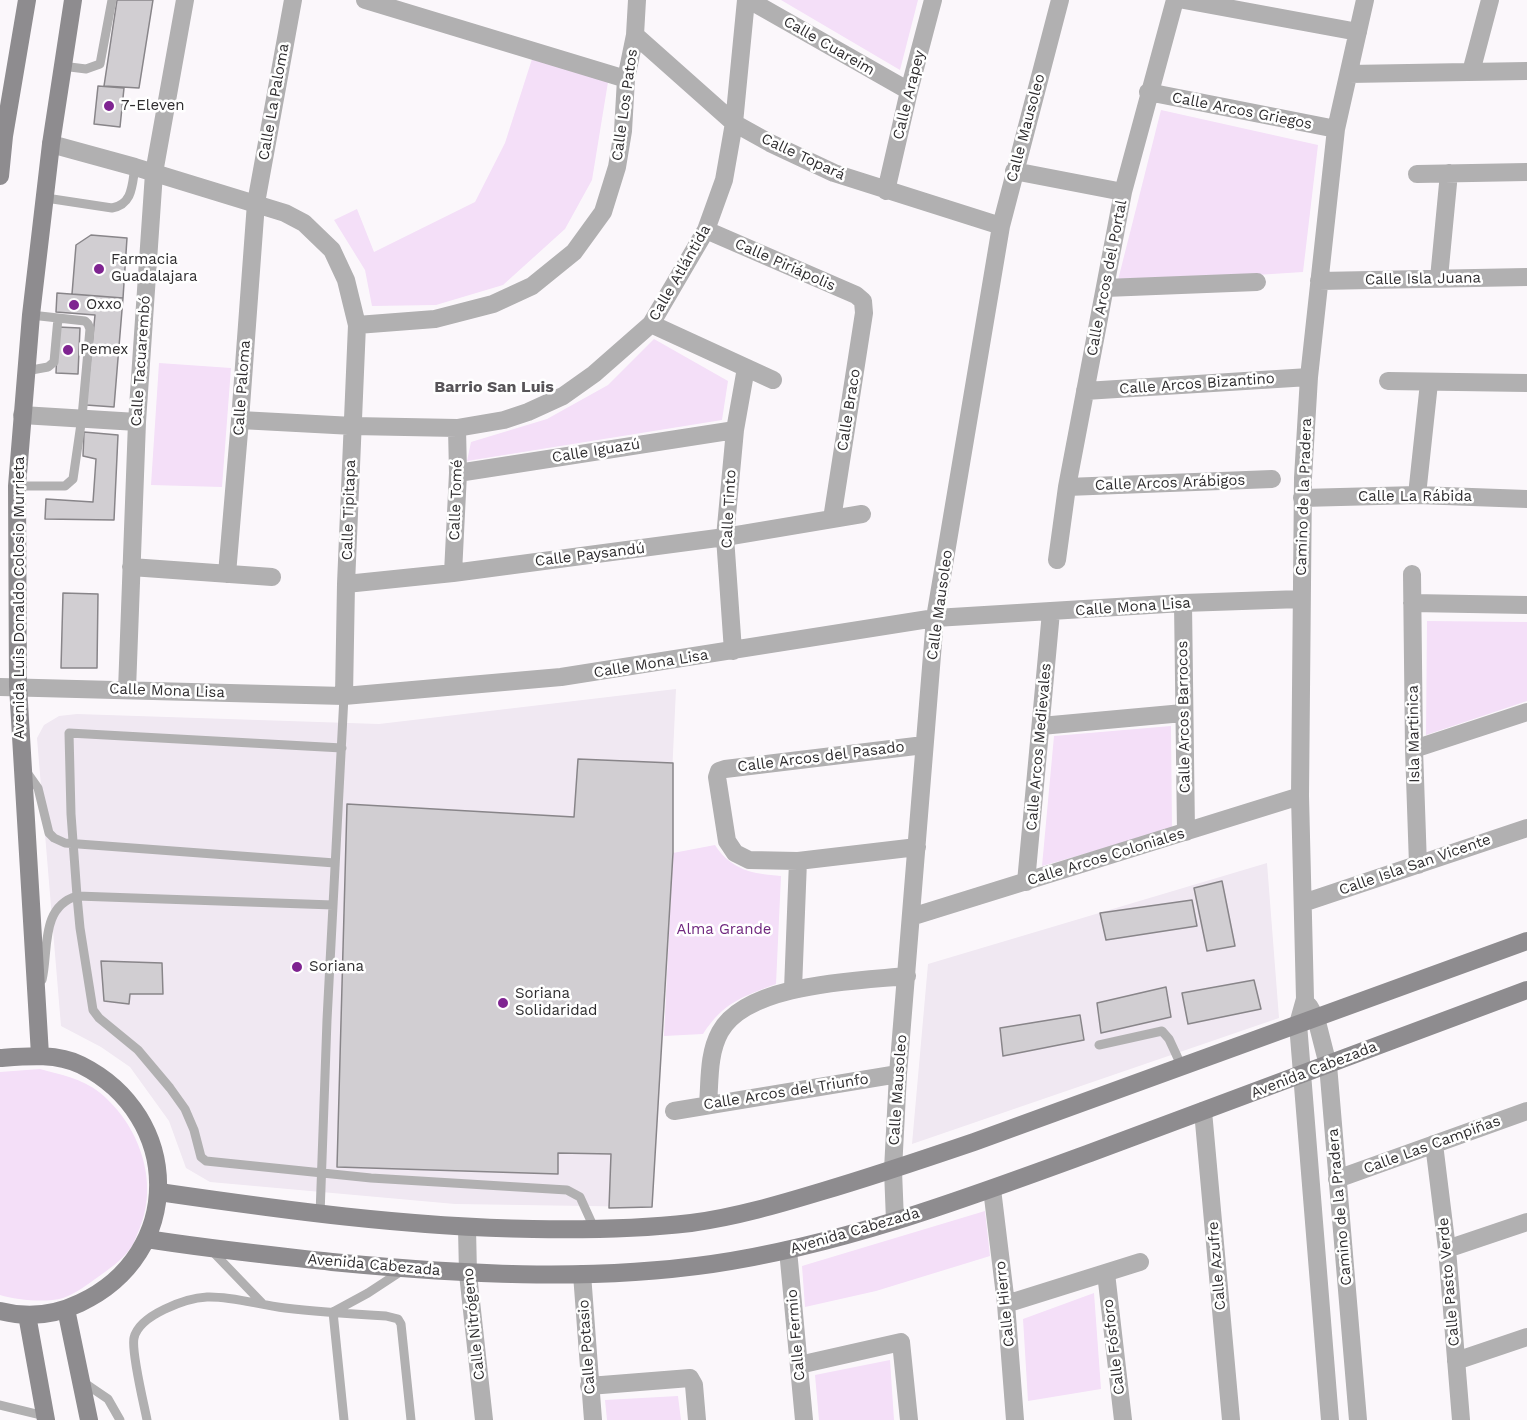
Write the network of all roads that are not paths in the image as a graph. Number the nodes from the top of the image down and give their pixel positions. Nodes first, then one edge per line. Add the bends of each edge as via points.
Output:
1 (27, 0) edge
2 (73, 0) edge
3 (112, 0) edge
4 (185, 0) edge
5 (293, 0) edge
6 (365, 0) edge
7 (637, 0) edge
8 (748, 0) edge
9 (933, 0) edge
10 (1060, 0) edge
11 (1175, 0) edge
12 (1184, 0) edge
13 (1365, 0) edge
14 (1490, 0) edge
15 (1358, 32) junction
16 (635, 35) junction
17 (62, 66) junction
18 (1527, 71) edge
19 (1471, 72) junction
20 (1349, 74) junction
21 (626, 79) junction
22 (909, 91) junction
23 (1148, 93) junction
24 (734, 123) junction
25 (1336, 129) junction
26 (2, 135) edge
27 (51, 144) junction
28 (135, 167) junction
29 (1014, 171) junction
30 (154, 172) junction
31 (1527, 172) edge
32 (1449, 173) junction
33 (1417, 174) dead end
34 (0, 176) edge
35 (886, 191) junction
36 (1123, 192) junction
37 (46, 198) junction
38 (256, 203) junction
39 (1001, 226) junction
40 (706, 230) junction
41 (1527, 277) edge
42 (1439, 278) junction
43 (1319, 281) junction
44 (1257, 282) dead end
45 (1105, 288) junction
46 (863, 301) joint
47 (31, 315) junction
48 (58, 318) junction
49 (651, 324) junction
50 (357, 325) junction
51 (746, 368) junction
52 (26, 371) junction
53 (1309, 377) junction
54 (773, 380) dead end
55 (1388, 381) dead end
56 (1429, 383) junction
57 (1527, 383) edge
58 (1085, 391) junction
59 (22, 415) junction
60 (82, 417) junction
61 (240, 420) junction
62 (137, 422) junction
63 (353, 426) junction
64 (457, 428) junction
65 (735, 430) junction
66 (458, 473) junction
67 (1272, 479) dead end
68 (17, 486) junction
69 (1067, 487) junction
70 (1418, 495) junction
71 (1302, 498) junction
72 (1527, 499) edge
73 (862, 514) dead end
74 (832, 519) junction
75 (725, 537) junction
76 (1057, 560) dead end
77 (131, 567) junction
78 (453, 573) junction
79 (227, 574) junction
80 (1412, 574) dead end
81 (272, 577) dead end
82 (346, 584) junction
83 (1301, 599) junction
84 (1183, 603) junction
85 (1412, 603) junction
86 (1527, 605) edge
87 (1051, 612) junction
88 (935, 618) junction
89 (733, 651) junction
90 (9, 686) edge
91 (127, 690) junction
92 (344, 696) junction
93 (1527, 712) edge
94 (1183, 713) junction
95 (1041, 726) junction
96 (924, 745) junction
97 (342, 748) junction
98 (1414, 749) junction
99 (23, 766) junction
100 (1300, 796) junction
101 (1527, 828) edge
102 (1186, 832) junction
103 (73, 844) junction
104 (917, 847) junction
105 (798, 861) junction
106 (335, 863) junction
107 (1418, 865) junction
108 (1026, 882) junction
109 (77, 896) junction
110 (1303, 903) junction
111 (333, 905) junction
112 (911, 917) junction
113 (1527, 941) edge
114 (907, 975) junction
115 (792, 989) junction
116 (1527, 990) edge
117 (35, 993) junction
118 (1305, 999) junction
119 (1316, 1018) junction
120 (1298, 1024) junction
121 (1099, 1045) dead end
122 (40, 1055) junction
123 (0, 1058) edge
124 (1328, 1065) junction
125 (1182, 1067) junction
126 (898, 1074) junction
127 (1302, 1075) junction
128 (708, 1104) junction
129 (674, 1111) dead end
130 (1527, 1111) edge
131 (1203, 1112) junction
132 (1434, 1144) junction
133 (893, 1170) junction
134 (322, 1173) junction
135 (1337, 1179) junction
136 (993, 1189) junction
137 (159, 1192) junction
138 (320, 1215) junction
139 (895, 1221) junction
140 (1527, 1221) edge
141 (467, 1228) junction
142 (595, 1230) junction
143 (147, 1239) junction
144 (211, 1249) junction
145 (1447, 1249) junction
146 (788, 1250) junction
147 (1140, 1262) dead end
148 (406, 1268) junction
149 (1106, 1273) junction
150 (468, 1274) junction
151 (582, 1274) junction
152 (1006, 1304) junction
153 (263, 1305) junction
154 (66, 1309) junction
155 (0, 1311) edge
156 (333, 1312) junction
157 (27, 1315) junction
158 (1527, 1337) edge
159 (1456, 1361) junction
160 (799, 1365) junction
161 (81, 1380) junction
162 (589, 1386) junction
163 (0, 1405) edge
164 (46, 1418) edge
165 (89, 1420) edge
166 (120, 1420) edge
167 (147, 1420) edge
168 (344, 1420) edge
169 (411, 1420) edge
170 (484, 1420) edge
171 (593, 1420) edge
172 (698, 1420) edge
173 (804, 1420) edge
174 (909, 1420) edge
175 (1015, 1420) edge
176 (1123, 1420) edge
177 (1231, 1420) edge
178 (1330, 1420) edge
179 (1359, 1420) edge
180 (1461, 1420) edge

1 - 26 main road
2 - 17 main road, Avenida Luis Donaldo Colosio Murrieta
3 - 17 lane via 100,64 86,69
4 - 30 street, Calle Tacuarembó
5 - 38 street, Calle La Paloma
6 - 21 street
7 - 16 street, Calle Los Patos
8 - 22 street, Calle Cuareim
8 - 24 street, Calle Atlántida
9 - 22 street, Calle Arapey
10 - 29 street, Calle Mausoleo
11 - 23 street, Calle Arcos del Portal
12 - 15 street
13 - 15 street, Camino de la Pradera
14 - 19 street
15 - 20 street, Camino de la Pradera
16 - 21 street, Calle Los Patos
16 - 24 street, Calle Topará
17 - 27 main road, Avenida Luis Donaldo Colosio Murrieta
18 - 19 street
19 - 20 street
20 - 25 street, Camino de la Pradera
21 - 50 street, Calle Los Patos via 617,167 603,212 574,252 532,286 493,304 435,319
22 - 35 street, Calle Arapey
23 - 25 street, Calle Arcos Griegos
23 - 36 street, Calle Arcos del Portal
24 - 35 street, Calle Topará via 834,173
24 - 40 street, Calle Atlántida via 724,180
25 - 43 street, Camino de la Pradera
26 - 34 main road
27 - 28 street
27 - 37 main road, Avenida Luis Donaldo Colosio Murrieta
28 - 30 street
28 - 37 lane via 130,193 121,206
29 - 36 street
29 - 39 street, Calle Mausoleo
30 - 38 street
30 - 62 street, Calle Tacuarembó
31 - 32 street
32 - 33 street
32 - 42 street
35 - 39 street, Calle Topará
36 - 45 street, Calle Arcos del Portal
37 - 47 main road, Avenida Luis Donaldo Colosio Murrieta
38 - 50 street, Calle Tipitapa via 304,223 332,250 346,280
38 - 61 street, Calle Paloma
39 - 88 street, Calle Mausoleo
40 - 46 street, Calle Piriápolis
40 - 49 street, Calle Atlántida
41 - 42 street, Calle Isla Juana
42 - 43 street, Calle Isla Juana
43 - 53 street, Camino de la Pradera
44 - 45 street
45 - 58 street, Calle Arcos del Portal
46 - 74 street, Calle Braco
47 - 48 lane
47 - 52 main road, Avenida Luis Donaldo Colosio Murrieta
48 - 52 lane via 54,362
48 - 60 lane via 85,321 89,326
49 - 51 street
49 - 64 street, Calle Atlántida via 563,396 504,420
50 - 63 street, Calle Tipitapa
51 - 54 street
51 - 65 street, Calle Tinto
52 - 59 main road, Avenida Luis Donaldo Colosio Murrieta
53 - 58 street, Calle Arcos Bizantino
53 - 71 street, Camino de la Pradera
55 - 56 street
56 - 57 street
56 - 70 street
58 - 69 street, Calle Arcos del Portal
59 - 60 street
59 - 68 main road, Avenida Luis Donaldo Colosio Murrieta
60 - 62 street
60 - 68 lane via 70,483
61 - 63 street, Calle Atlántida
61 - 79 street, Calle Paloma
62 - 77 street, Calle Tacuarembó
63 - 64 street, Calle Atlántida
63 - 82 street, Calle Tipitapa
64 - 66 street, Calle Tomé
65 - 66 street, Calle Iguazú
65 - 75 street, Calle Tinto
66 - 78 street, Calle Tomé
67 - 69 street, Calle Arcos Arábigos
68 - 90 main road, Avenida Luis Donaldo Colosio Murrieta
69 - 76 street, Calle Arcos del Portal
70 - 71 street, Calle La Rábida
70 - 72 street, Calle La Rábida
71 - 83 street, Camino de la Pradera
73 - 74 street, Calle Paysandú
74 - 75 street, Calle Paysandú
75 - 78 street, Calle Paysandú
75 - 89 street, Calle Tinto
77 - 79 street
77 - 91 street, Calle Tacuarembó
78 - 82 street, Calle Paysandú
79 - 81 street
80 - 85 street, Isla Martinica
82 - 92 street, Calle Tipitapa
83 - 84 street, Calle Mona Lisa
83 - 100 street, Camino de la Pradera
84 - 87 street, Calle Mona Lisa
84 - 94 street, Calle Arcos Barrocos
85 - 86 street
85 - 98 street, Isla Martinica
87 - 88 street, Calle Mona Lisa
87 - 95 street, Calle Arcos Medievales
88 - 89 street, Calle Mona Lisa
88 - 96 street, Calle Mausoleo
89 - 92 street, Calle Mona Lisa via 561,677
90 - 91 street, Calle Mona Lisa
90 - 99 main road, Avenida Luis Donaldo Colosio Murrieta
91 - 92 street, Calle Mona Lisa
92 - 97 lane
93 - 98 street
94 - 95 street
94 - 102 street, Calle Arcos Barrocos
95 - 108 street, Calle Arcos Medievales
96 - 104 street, Calle Mausoleo
96 - 105 street, Calle Arcos del Pasado via 719,771 725,834 735,853 749,860
97 - 103 lane via 69,733
97 - 106 lane
98 - 107 street, Isla Martinica
99 - 103 lane via 38,788 51,836
99 - 117 main road, Avenida Luis Donaldo Colosio Murrieta
100 - 102 street, Calle Arcos Coloniales
100 - 110 street, Camino de la Pradera
101 - 107 street, Calle Isla San Vicente
102 - 108 street, Calle Arcos Coloniales
103 - 106 lane
103 - 109 lane
104 - 105 street
104 - 112 street, Calle Mausoleo
105 - 115 street
106 - 111 lane
107 - 110 street, Calle Isla San Vicente
108 - 112 street, Calle Arcos Coloniales
109 - 111 lane
109 - 117 lane via 60,904 50,922 42,980
109 - 134 lane via 93,1010 138,1050 170,1088 185,1109 202,1159
110 - 118 street, Camino de la Pradera
111 - 134 lane
112 - 114 street, Calle Mausoleo
113 - 119 main road
114 - 115 street
114 - 126 street, Calle Mausoleo
115 - 128 street via 743,1009 724,1027 714,1048
116 - 124 main road, Avenida Cabezada
117 - 122 main road, Avenida Luis Donaldo Colosio Murrieta
118 - 119 street, Camino de la Pradera
118 - 120 street, Camino de la Pradera
119 - 120 main road
119 - 124 street, Camino de la Pradera
120 - 125 main road
120 - 127 street, Camino de la Pradera
121 - 125 lane via 1162,1031
122 - 123 main road
122 - 137 main road via 79,1064 113,1085 140,1116 156,1152
124 - 127 main road, Avenida Cabezada
124 - 135 street, Camino de la Pradera
125 - 133 main road
126 - 128 street, Calle Arcos del Triunfo
126 - 133 street, Calle Mausoleo
127 - 131 main road, Avenida Cabezada
127 - 178 street, Camino de la Pradera
128 - 129 street, Calle Arcos del Triunfo
130 - 132 street, Calle Las Campiñas
131 - 136 main road, Avenida Cabezada
131 - 177 street, Calle Azufre
132 - 135 street, Calle Las Campiñas
132 - 145 street, Calle Pasto Verde
133 - 139 street, Calle Mausoleo
133 - 142 main road via 771,1207 693,1222
134 - 138 lane
134 - 142 lane via 567,1190 580,1197
135 - 179 street, Camino de la Pradera
136 - 139 main road, Avenida Cabezada
136 - 152 street, Calle Hierro
137 - 138 main road
137 - 143 main road
138 - 141 main road
139 - 146 main road, Avenida Cabezada
140 - 145 street
141 - 142 main road
141 - 150 street, Calle Nitrógeno
143 - 144 main road, Avenida Cabezada
143 - 154 main road via 127,1270 99,1294
144 - 148 main road, Avenida Cabezada
144 - 153 lane
145 - 159 street, Calle Pasto Verde
146 - 151 main road, Avenida Cabezada via 659,1270
146 - 160 street, Calle Fermio
147 - 149 street
148 - 150 main road, Avenida Cabezada
148 - 156 lane
149 - 152 street
149 - 176 street, Calle Fósforo
150 - 151 main road, Avenida Cabezada
150 - 170 street, Calle Nitrógeno
151 - 162 street, Calle Potasio
152 - 175 street, Calle Hierro
153 - 156 lane
153 - 167 lane via 195,1298 162,1311 137,1331 133,1345
154 - 157 main road
154 - 161 main road
155 - 157 main road
156 - 168 lane
156 - 169 lane via 386,1316 400,1321
157 - 164 main road
158 - 159 street
159 - 180 street, Calle Pasto Verde
160 - 173 street, Calle Fermio
160 - 174 street via 901,1342
161 - 165 main road
161 - 166 lane via 108,1399
162 - 171 street, Calle Potasio
162 - 172 street via 687,1377 694,1384
163 - 164 lane

